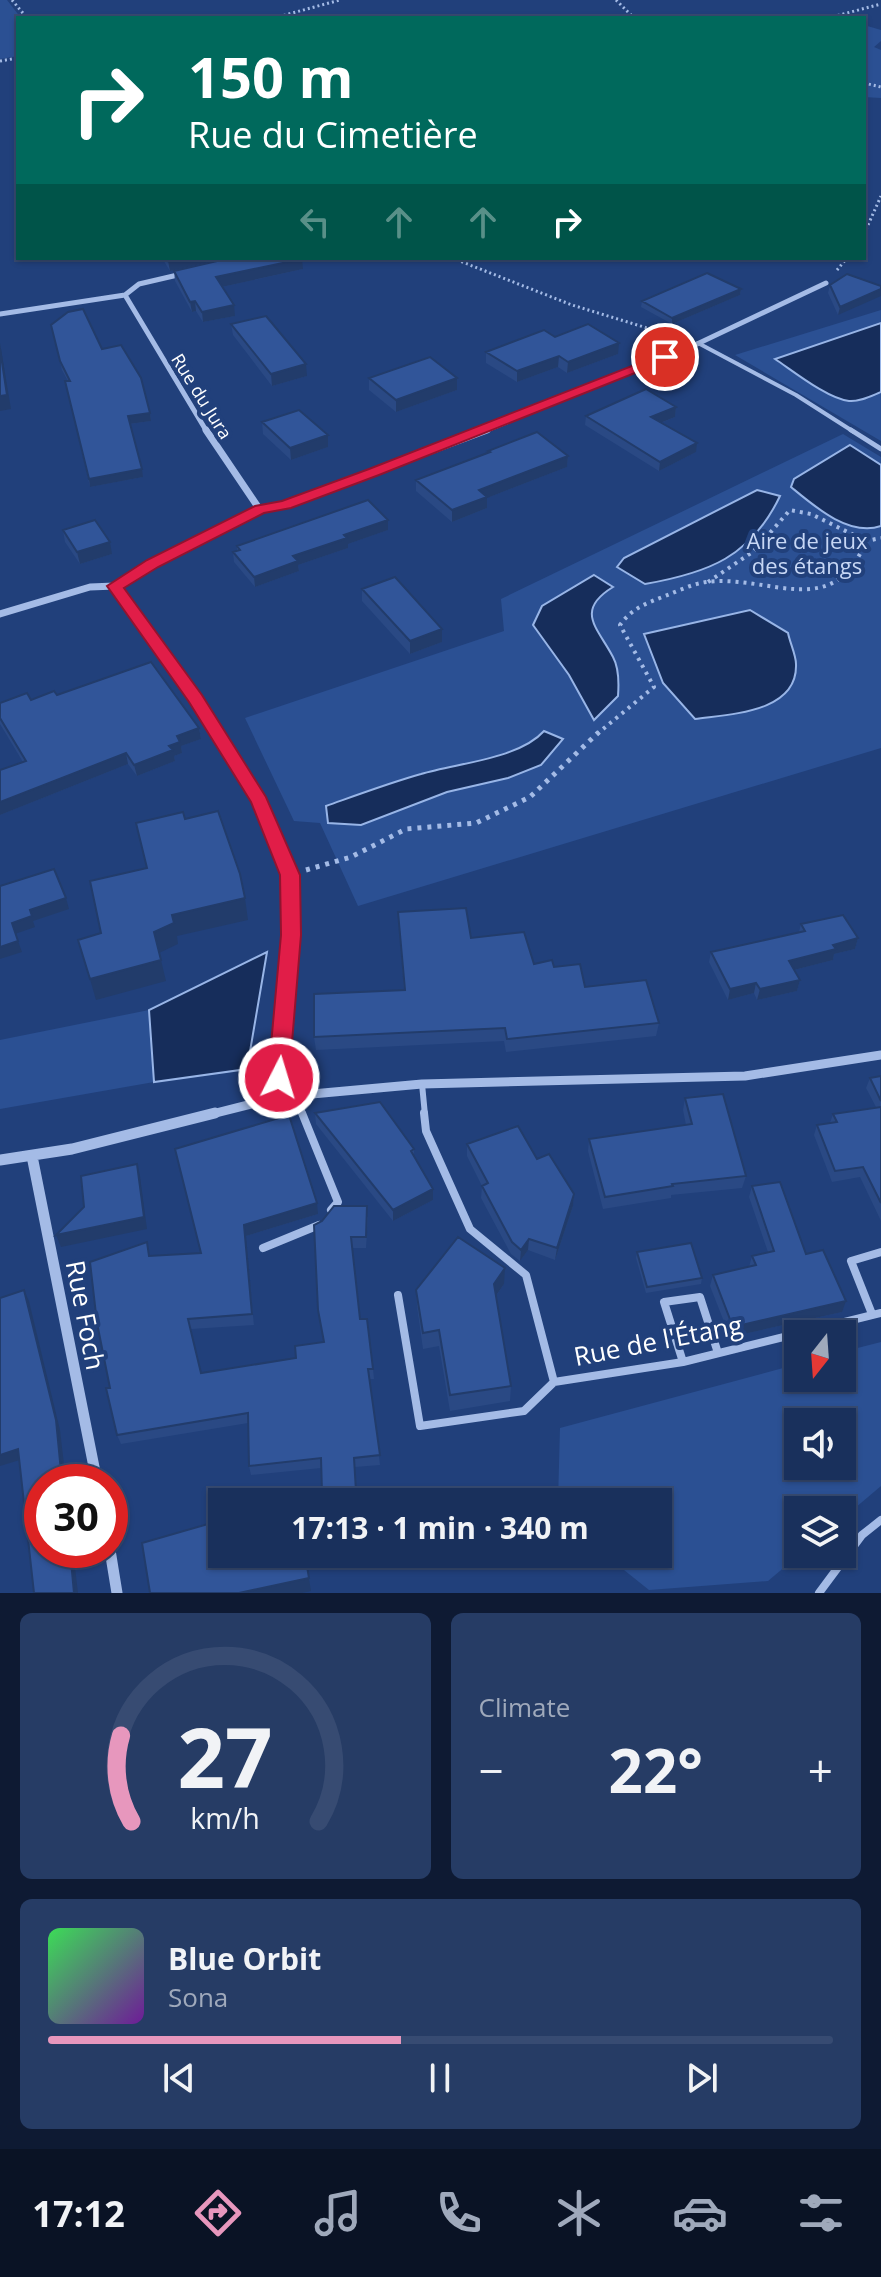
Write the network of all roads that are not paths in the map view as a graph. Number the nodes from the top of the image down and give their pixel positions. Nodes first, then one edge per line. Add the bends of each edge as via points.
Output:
1 (196, 271) edge
2 (826, 283) dead end
3 (125, 295) junction
4 (0, 314) edge
5 (698, 343) junction
6 (881, 449) edge
7 (260, 510) junction
8 (115, 586) junction
9 (0, 614) edge
10 (881, 1055) edge
11 (422, 1084) junction
12 (298, 1096) junction
13 (279, 1097) junction
14 (32, 1156) junction
15 (0, 1160) edge
16 (263, 1248) dead end
17 (881, 1252) edge
18 (398, 1295) dead end
19 (876, 1314) edge
20 (718, 1353) junction
21 (683, 1362) junction
22 (554, 1382) junction
23 (93, 1464) edge
24 (881, 1520) edge
25 (113, 1568) edge
26 (117, 1593) edge
27 (819, 1593) edge

1 - 3 street via 139,284
2 - 5 street
3 - 4 street
3 - 7 street, Rue du Jura via 184,398
5 - 6 lane via 796,395
5 - 7 street via 374,472
7 - 8 street
8 - 9 street via 90,587
8 - 13 street via 196,699 259,801 290,875
10 - 11 street via 745,1076
11 - 12 street
11 - 22 lane, Rue de l'Étang via 426,1131 470,1229 526,1275
12 - 13 street
12 - 16 lane via 338,1202 318,1227
13 - 14 street
14 - 15 street
14 - 23 street, Rue Foch
17 - 19 lane, Rue de l'Étang via 851,1261
18 - 22 lane via 420,1426 524,1411
19 - 20 lane, Rue de l'Étang
20 - 21 lane, Rue de l'Étang
20 - 21 lane via 700,1297 664,1302
21 - 22 lane, Rue de l'Étang
24 - 27 lane via 862,1535
25 - 26 street

